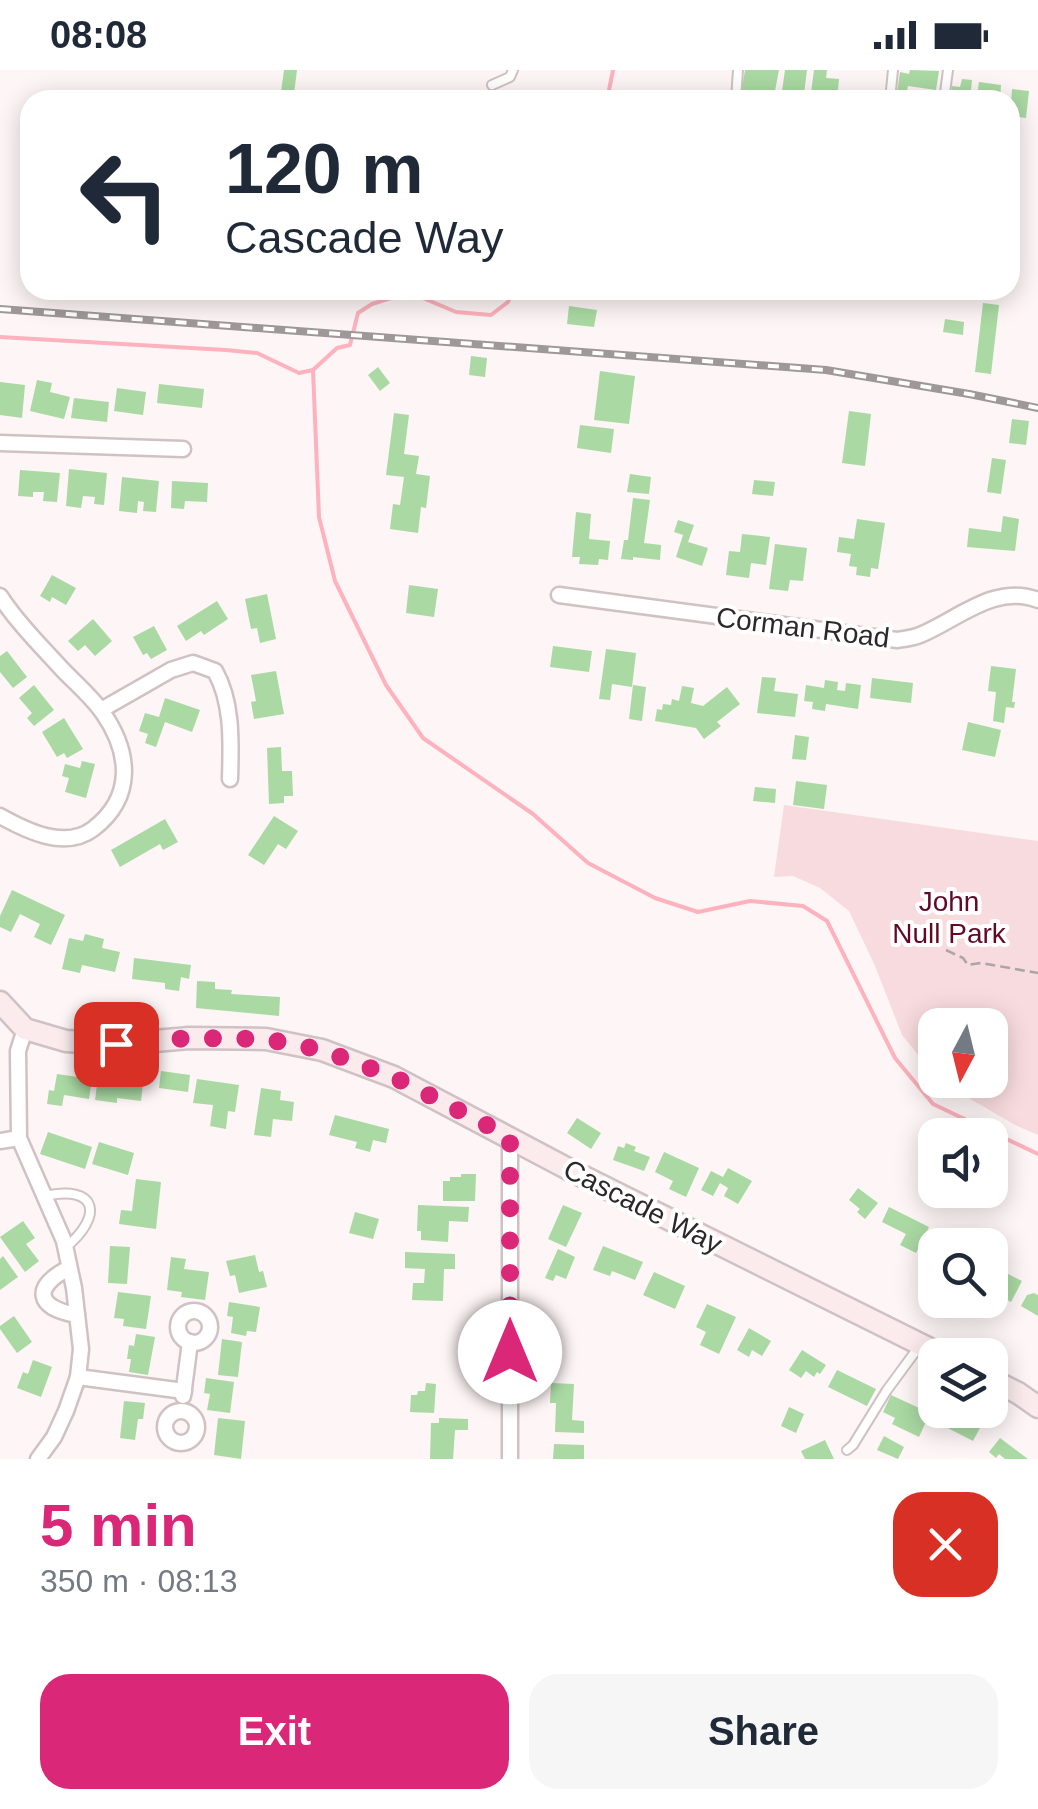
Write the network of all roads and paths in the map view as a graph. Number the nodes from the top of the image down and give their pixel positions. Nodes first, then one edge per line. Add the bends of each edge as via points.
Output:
1 (513, 70) edge
2 (492, 85) dead end
3 (0, 443) edge
4 (183, 449) dead end
5 (0, 596) edge
6 (559, 596) dead end
7 (1038, 600) edge
8 (101, 710) junction
9 (230, 779) dead end
10 (0, 816) edge
11 (946, 950) dead end
12 (1038, 973) edge
13 (0, 1002) edge
14 (25, 1029) junction
15 (510, 1137) junction
16 (19, 1138) junction
17 (0, 1142) edge
18 (44, 1196) junction
19 (65, 1248) junction
20 (69, 1268) junction
21 (77, 1316) junction
22 (190, 1342) dead end
23 (918, 1343) edge
24 (918, 1347) edge
25 (78, 1377) junction
26 (1008, 1387) edge
27 (184, 1390) junction
28 (1038, 1407) edge
29 (181, 1411) dead end
30 (846, 1450) dead end
31 (38, 1459) edge
32 (510, 1459) edge

1 - 2 lane
3 - 4 street
5 - 8 street
6 - 7 street, Corman Road via 896,640 1004,597
8 - 9 street via 171,670 193,663 215,670 231,733
8 - 10 street via 125,765 122,793 107,818 83,836 54,838
11 - 12 path via 968,964
13 - 14 street
14 - 15 street, Cascade Way via 66,1041 266,1039 322,1050 394,1077
14 - 16 street via 18,1051
15 - 23 street, Cascade Way
15 - 32 street
16 - 17 street
16 - 18 street
18 - 19 street
18 - 19 lane via 66,1191 90,1206 82,1234
19 - 20 street
20 - 21 street
20 - 21 street via 46,1284 44,1297 58,1312
21 - 25 street
22 - 27 street
24 - 30 lane
25 - 27 street
25 - 31 street
26 - 28 street
27 - 29 street

